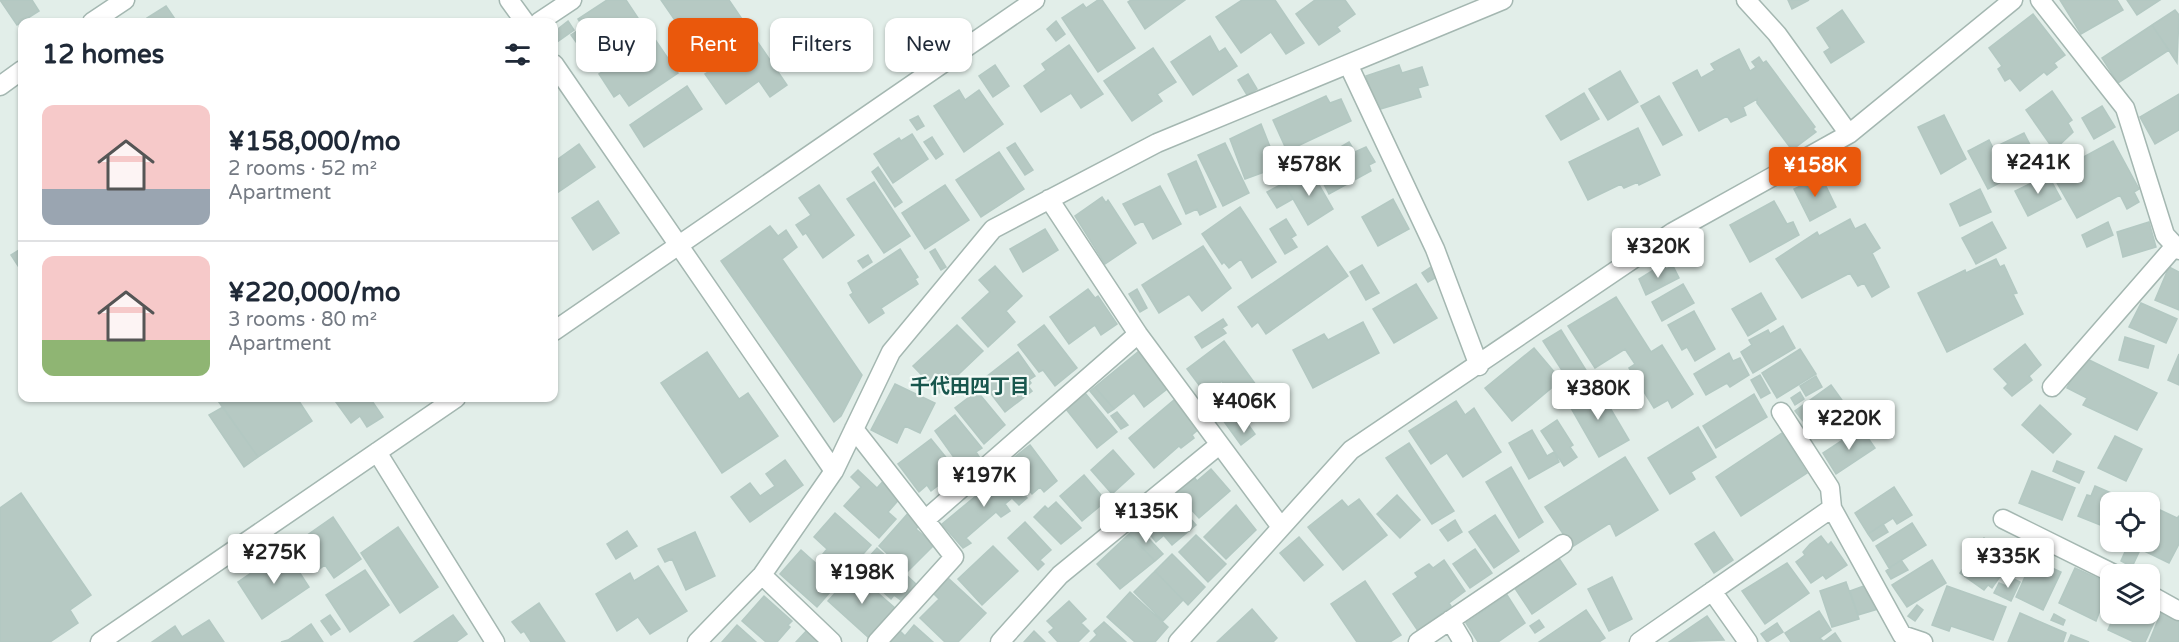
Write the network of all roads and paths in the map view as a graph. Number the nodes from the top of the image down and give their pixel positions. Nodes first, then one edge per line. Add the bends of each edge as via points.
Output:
1 (125, 0) edge
2 (509, 0) edge
3 (572, 0) edge
4 (1035, 0) edge
5 (1503, 0) edge
6 (1746, 0) edge
7 (2013, 0) edge
8 (2040, 0) edge
9 (98, 18) edge
10 (522, 18) edge
11 (545, 18) edge
12 (1348, 64) junction
13 (558, 70) edge
14 (18, 73) edge
15 (0, 86) edge
16 (1849, 134) junction
17 (1049, 199) junction
18 (678, 245) junction
19 (2177, 248) edge
20 (558, 328) edge
21 (1138, 334) junction
22 (1479, 366) junction
23 (2052, 387) dead end
24 (450, 402) edge
25 (1781, 412) dead end
26 (854, 429) junction
27 (1219, 445) junction
28 (377, 452) junction
29 (834, 471) junction
30 (1832, 508) junction
31 (2003, 519) dead end
32 (925, 520) junction
33 (1281, 527) junction
34 (1563, 544) dead end
35 (2100, 567) edge
36 (762, 575) junction
37 (1712, 591) junction
38 (2160, 601) edge
39 (2179, 612) edge
40 (1450, 620) junction
41 (1903, 639) edge
42 (100, 642) edge
43 (495, 642) edge
44 (697, 642) edge
45 (832, 642) edge
46 (877, 642) edge
47 (1000, 642) edge
48 (1178, 642) edge
49 (1418, 642) edge
50 (1463, 642) edge
51 (1639, 642) edge
52 (1748, 642) edge
53 (1923, 642) edge

1 - 9 street
2 - 10 street
3 - 11 street
4 - 18 street
5 - 12 street
6 - 16 street via 1777,34
7 - 16 street
8 - 19 street via 2125,108 2165,235
12 - 17 street via 1157,143
12 - 22 street via 1435,249
13 - 18 street
14 - 15 street
16 - 22 street via 1673,232
17 - 21 street
17 - 26 street via 993,229 891,352
18 - 20 street
18 - 29 street
19 - 23 street
21 - 27 street
21 - 32 street
22 - 33 street via 1351,450
24 - 28 street
25 - 30 street via 1830,488
26 - 29 street
26 - 32 street
27 - 33 street
27 - 47 street via 1060,575
28 - 42 street
28 - 43 street
29 - 36 street
30 - 37 street
30 - 41 street
31 - 35 street
32 - 46 street via 954,557
33 - 48 street
34 - 40 street
36 - 44 street
36 - 45 street
37 - 51 street
37 - 52 street
38 - 39 street
40 - 49 street
40 - 50 street
41 - 53 street

